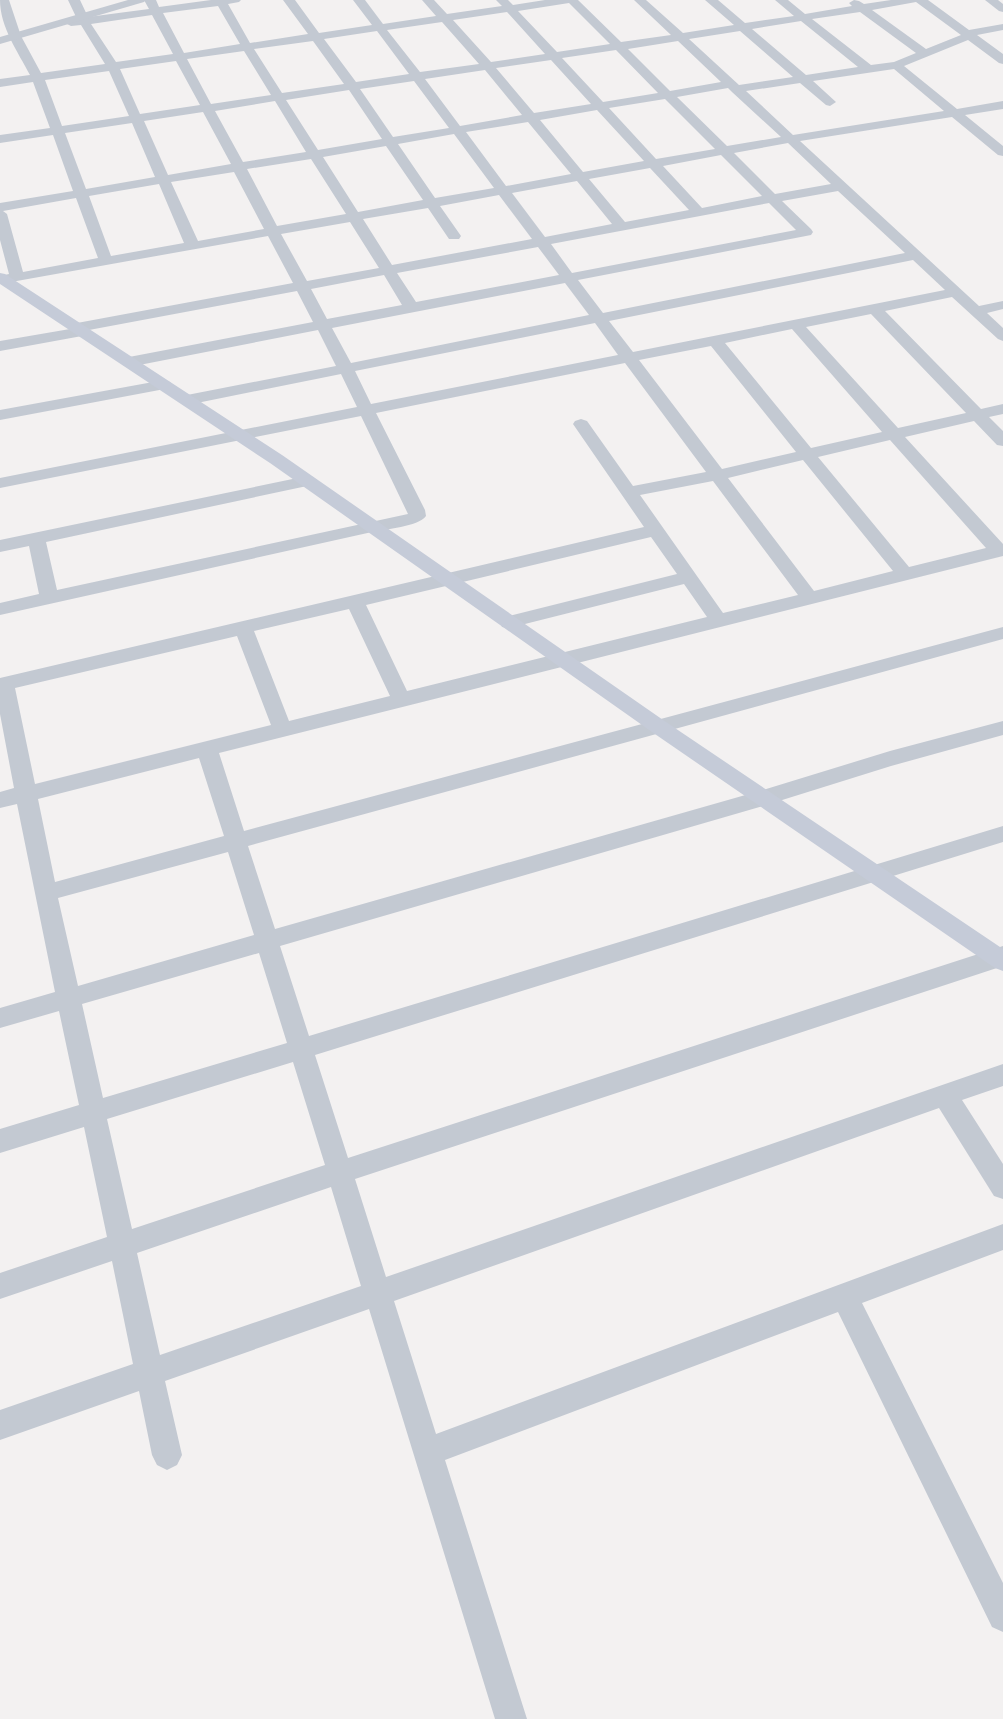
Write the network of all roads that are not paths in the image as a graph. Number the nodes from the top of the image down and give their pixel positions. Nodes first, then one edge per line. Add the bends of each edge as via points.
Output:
1 (3, 0) edge
2 (74, 0) edge
3 (140, 0) edge
4 (236, 0) edge
5 (289, 0) edge
6 (359, 0) edge
7 (428, 0) edge
8 (568, 0) edge
9 (572, 0) edge
10 (640, 0) edge
11 (711, 0) edge
12 (781, 0) edge
13 (851, 0) edge
14 (912, 0) edge
15 (921, 0) edge
16 (991, 0) edge
17 (220, 1) edge
18 (506, 4) edge
19 (153, 6) edge
20 (862, 8) junction
21 (1003, 8) edge
22 (445, 18) junction
23 (803, 18) junction
24 (83, 19) junction
25 (1003, 27) edge
26 (380, 28) junction
27 (742, 28) junction
28 (969, 34) junction
29 (16, 36) junction
30 (316, 37) junction
31 (681, 37) junction
32 (0, 41) edge
33 (619, 46) junction
34 (247, 47) junction
35 (925, 54) junction
36 (554, 56) junction
37 (180, 57) junction
38 (1003, 60) edge
39 (896, 65) junction
40 (488, 66) junction
41 (113, 67) junction
42 (868, 69) junction
43 (417, 77) junction
44 (38, 78) junction
45 (804, 79) junction
46 (0, 83) edge
47 (352, 86) junction
48 (734, 86) junction
49 (668, 95) junction
50 (279, 98) junction
51 (830, 102) dead end
52 (1003, 105) edge
53 (600, 106) junction
54 (207, 108) junction
55 (955, 113) junction
56 (532, 118) junction
57 (136, 119) junction
58 (458, 130) junction
59 (58, 131) junction
60 (0, 139) edge
61 (791, 139) junction
62 (388, 142) junction
63 (725, 151) junction
64 (1003, 152) edge
65 (314, 154) junction
66 (653, 164) junction
67 (239, 167) junction
68 (580, 177) junction
69 (163, 180) junction
70 (841, 186) junction
71 (503, 191) junction
72 (81, 193) junction
73 (772, 198) junction
74 (431, 204) junction
75 (0, 207) edge
76 (698, 212) junction
77 (0, 214) edge
78 (355, 217) junction
79 (622, 226) junction
80 (274, 232) junction
81 (454, 236) dead end
82 (541, 241) junction
83 (193, 246) junction
84 (916, 256) junction
85 (106, 261) junction
86 (388, 270) junction
87 (569, 277) junction
88 (5, 278) edge
89 (302, 286) junction
90 (956, 292) junction
91 (1003, 305) edge
92 (412, 308) junction
93 (874, 308) junction
94 (976, 311) junction
95 (600, 318) junction
96 (795, 324) junction
97 (322, 325) junction
98 (80, 329) junction
99 (1003, 336) edge
100 (714, 340) junction
101 (0, 346) edge
102 (629, 357) junction
103 (129, 362) junction
104 (346, 369) junction
105 (164, 385) junction
106 (187, 400) junction
107 (1003, 409) edge
108 (366, 410) junction
109 (976, 414) junction
110 (0, 415) edge
111 (580, 424) dead end
112 (892, 434) junction
113 (240, 435) junction
114 (1003, 441) edge
115 (806, 453) junction
116 (718, 475) junction
117 (308, 481) junction
118 (0, 483) edge
119 (630, 492) junction
120 (372, 526) junction
121 (656, 530) junction
122 (36, 538) junction
123 (0, 546) edge
124 (1001, 550) edge
125 (905, 574) junction
126 (688, 577) junction
127 (449, 579) junction
128 (49, 598) junction
129 (810, 598) junction
130 (354, 601) junction
131 (0, 609) edge
132 (719, 621) junction
133 (509, 622) junction
134 (243, 627) junction
135 (1003, 633) edge
136 (564, 660) junction
137 (2, 684) edge
138 (402, 700) junction
139 (658, 727) junction
140 (1003, 728) edge
141 (283, 730) junction
142 (207, 749) junction
143 (26, 794) junction
144 (763, 798) junction
145 (0, 800) edge
146 (1003, 834) edge
147 (236, 841) junction
148 (874, 873) junction
149 (46, 893) junction
150 (268, 941) junction
151 (1001, 958) edge
152 (69, 998) junction
153 (0, 1018) edge
154 (301, 1048) junction
155 (1003, 1075) edge
156 (945, 1096) junction
157 (93, 1113) junction
158 (0, 1141) edge
159 (340, 1172) junction
160 (1003, 1187) edge
161 (1003, 1237) edge
162 (122, 1246) junction
163 (0, 1286) edge
164 (378, 1292) junction
165 (844, 1296) junction
166 (149, 1372) junction
167 (0, 1425) edge
168 (428, 1452) junction
169 (167, 1455) dead end
170 (1003, 1616) edge
171 (511, 1719) edge

1 - 29 street
2 - 24 street
3 - 24 street
4 - 17 street
5 - 30 street
6 - 26 street
7 - 22 street
8 - 18 street
9 - 33 street
10 - 31 street
11 - 27 street
12 - 23 street
13 - 20 street
14 - 20 street
15 - 28 street
16 - 21 street
17 - 19 street
17 - 34 street
18 - 22 street
18 - 36 street
19 - 24 street
19 - 37 street
20 - 23 street
20 - 35 street
22 - 26 street
22 - 40 street
23 - 27 street
23 - 42 street
24 - 29 street
24 - 41 street
25 - 28 street
26 - 30 street
26 - 43 street
27 - 31 street
27 - 45 street
28 - 35 street
28 - 38 street
29 - 32 street
29 - 44 street
30 - 34 street
30 - 47 street
31 - 33 street
31 - 48 street
33 - 36 street
33 - 49 street
34 - 37 street
34 - 50 street
35 - 39 street
36 - 40 street
36 - 53 street
37 - 41 street
37 - 54 street
39 - 42 street
39 - 55 street
40 - 43 street
40 - 56 street
41 - 44 street
41 - 57 street
42 - 45 street
43 - 47 street
43 - 58 street
44 - 46 street
44 - 59 street
45 - 48 street
45 - 51 street
47 - 50 street
47 - 62 street
48 - 49 street
48 - 61 street
49 - 53 street
49 - 63 street
50 - 54 street
50 - 65 street
52 - 55 street
53 - 56 street
53 - 66 street
54 - 57 street
54 - 67 street
55 - 61 street
55 - 64 street
56 - 58 street
56 - 68 street
57 - 59 street
57 - 69 street
58 - 62 street
58 - 71 street
59 - 60 street
59 - 72 street
61 - 63 street
61 - 70 street
62 - 65 street
62 - 74 street
63 - 66 street
63 - 73 street
65 - 67 street
65 - 78 street
66 - 68 street
66 - 76 street
67 - 69 street
67 - 80 street
68 - 71 street
68 - 79 street
69 - 72 street
69 - 83 street
70 - 73 street
70 - 84 street
71 - 74 street
71 - 82 street
72 - 75 street
72 - 85 street
73 - 76 street
73 - 87 street via 806,232
74 - 78 street
74 - 81 street
76 - 79 street
77 - 88 street
78 - 80 street
78 - 86 street
79 - 82 street
80 - 83 street
80 - 89 street
82 - 86 street
82 - 87 street
83 - 85 street
84 - 90 street
84 - 95 street
85 - 88 street
86 - 89 street
86 - 92 street
87 - 92 street
87 - 95 street
88 - 98 main road
89 - 97 street
89 - 98 street
90 - 93 street
90 - 94 street
91 - 94 street
92 - 97 street
93 - 96 street
93 - 109 street
94 - 99 street
95 - 102 street
95 - 104 street
96 - 100 street
96 - 112 street
97 - 103 street
97 - 104 street
98 - 101 street
98 - 103 main road
100 - 102 street
100 - 115 street
102 - 108 street
102 - 116 street
103 - 105 main road
104 - 106 street
104 - 108 street
105 - 106 main road
105 - 110 street
106 - 113 main road
107 - 109 street
108 - 113 street
108 - 120 street via 417,516
109 - 112 street via 939,425
109 - 114 street
111 - 119 street
112 - 115 street
112 - 124 street
113 - 117 main road
113 - 118 street
115 - 116 street
115 - 125 street
116 - 119 street
116 - 129 street
117 - 120 main road
117 - 122 street
119 - 121 street
120 - 127 main road
120 - 128 street
121 - 126 street
121 - 127 street
122 - 123 street
122 - 128 street
124 - 125 street
125 - 129 street
126 - 132 street
126 - 133 street
127 - 130 street
127 - 133 main road
128 - 131 street
129 - 132 street
130 - 134 street
130 - 138 street
132 - 136 street
133 - 136 main road
134 - 137 street
134 - 141 street
135 - 139 street
136 - 138 street
136 - 139 main road
137 - 143 street
138 - 141 street
139 - 144 main road
139 - 147 street
140 - 144 street
141 - 142 street
142 - 143 street
142 - 147 street
143 - 145 street
143 - 149 street
144 - 148 main road
144 - 150 street
146 - 148 street
147 - 149 street
147 - 150 street
148 - 151 main road
148 - 154 street
149 - 152 street
150 - 152 street
150 - 154 street
151 - 159 street
152 - 153 street
152 - 157 street
154 - 157 street
154 - 159 street
155 - 156 street
156 - 160 street
156 - 164 street
157 - 158 street
157 - 162 street
159 - 162 street
159 - 164 street
161 - 165 street
162 - 163 street
162 - 166 street
164 - 166 street
164 - 168 street
165 - 168 street
165 - 170 street
166 - 167 street
166 - 169 street
168 - 171 street

